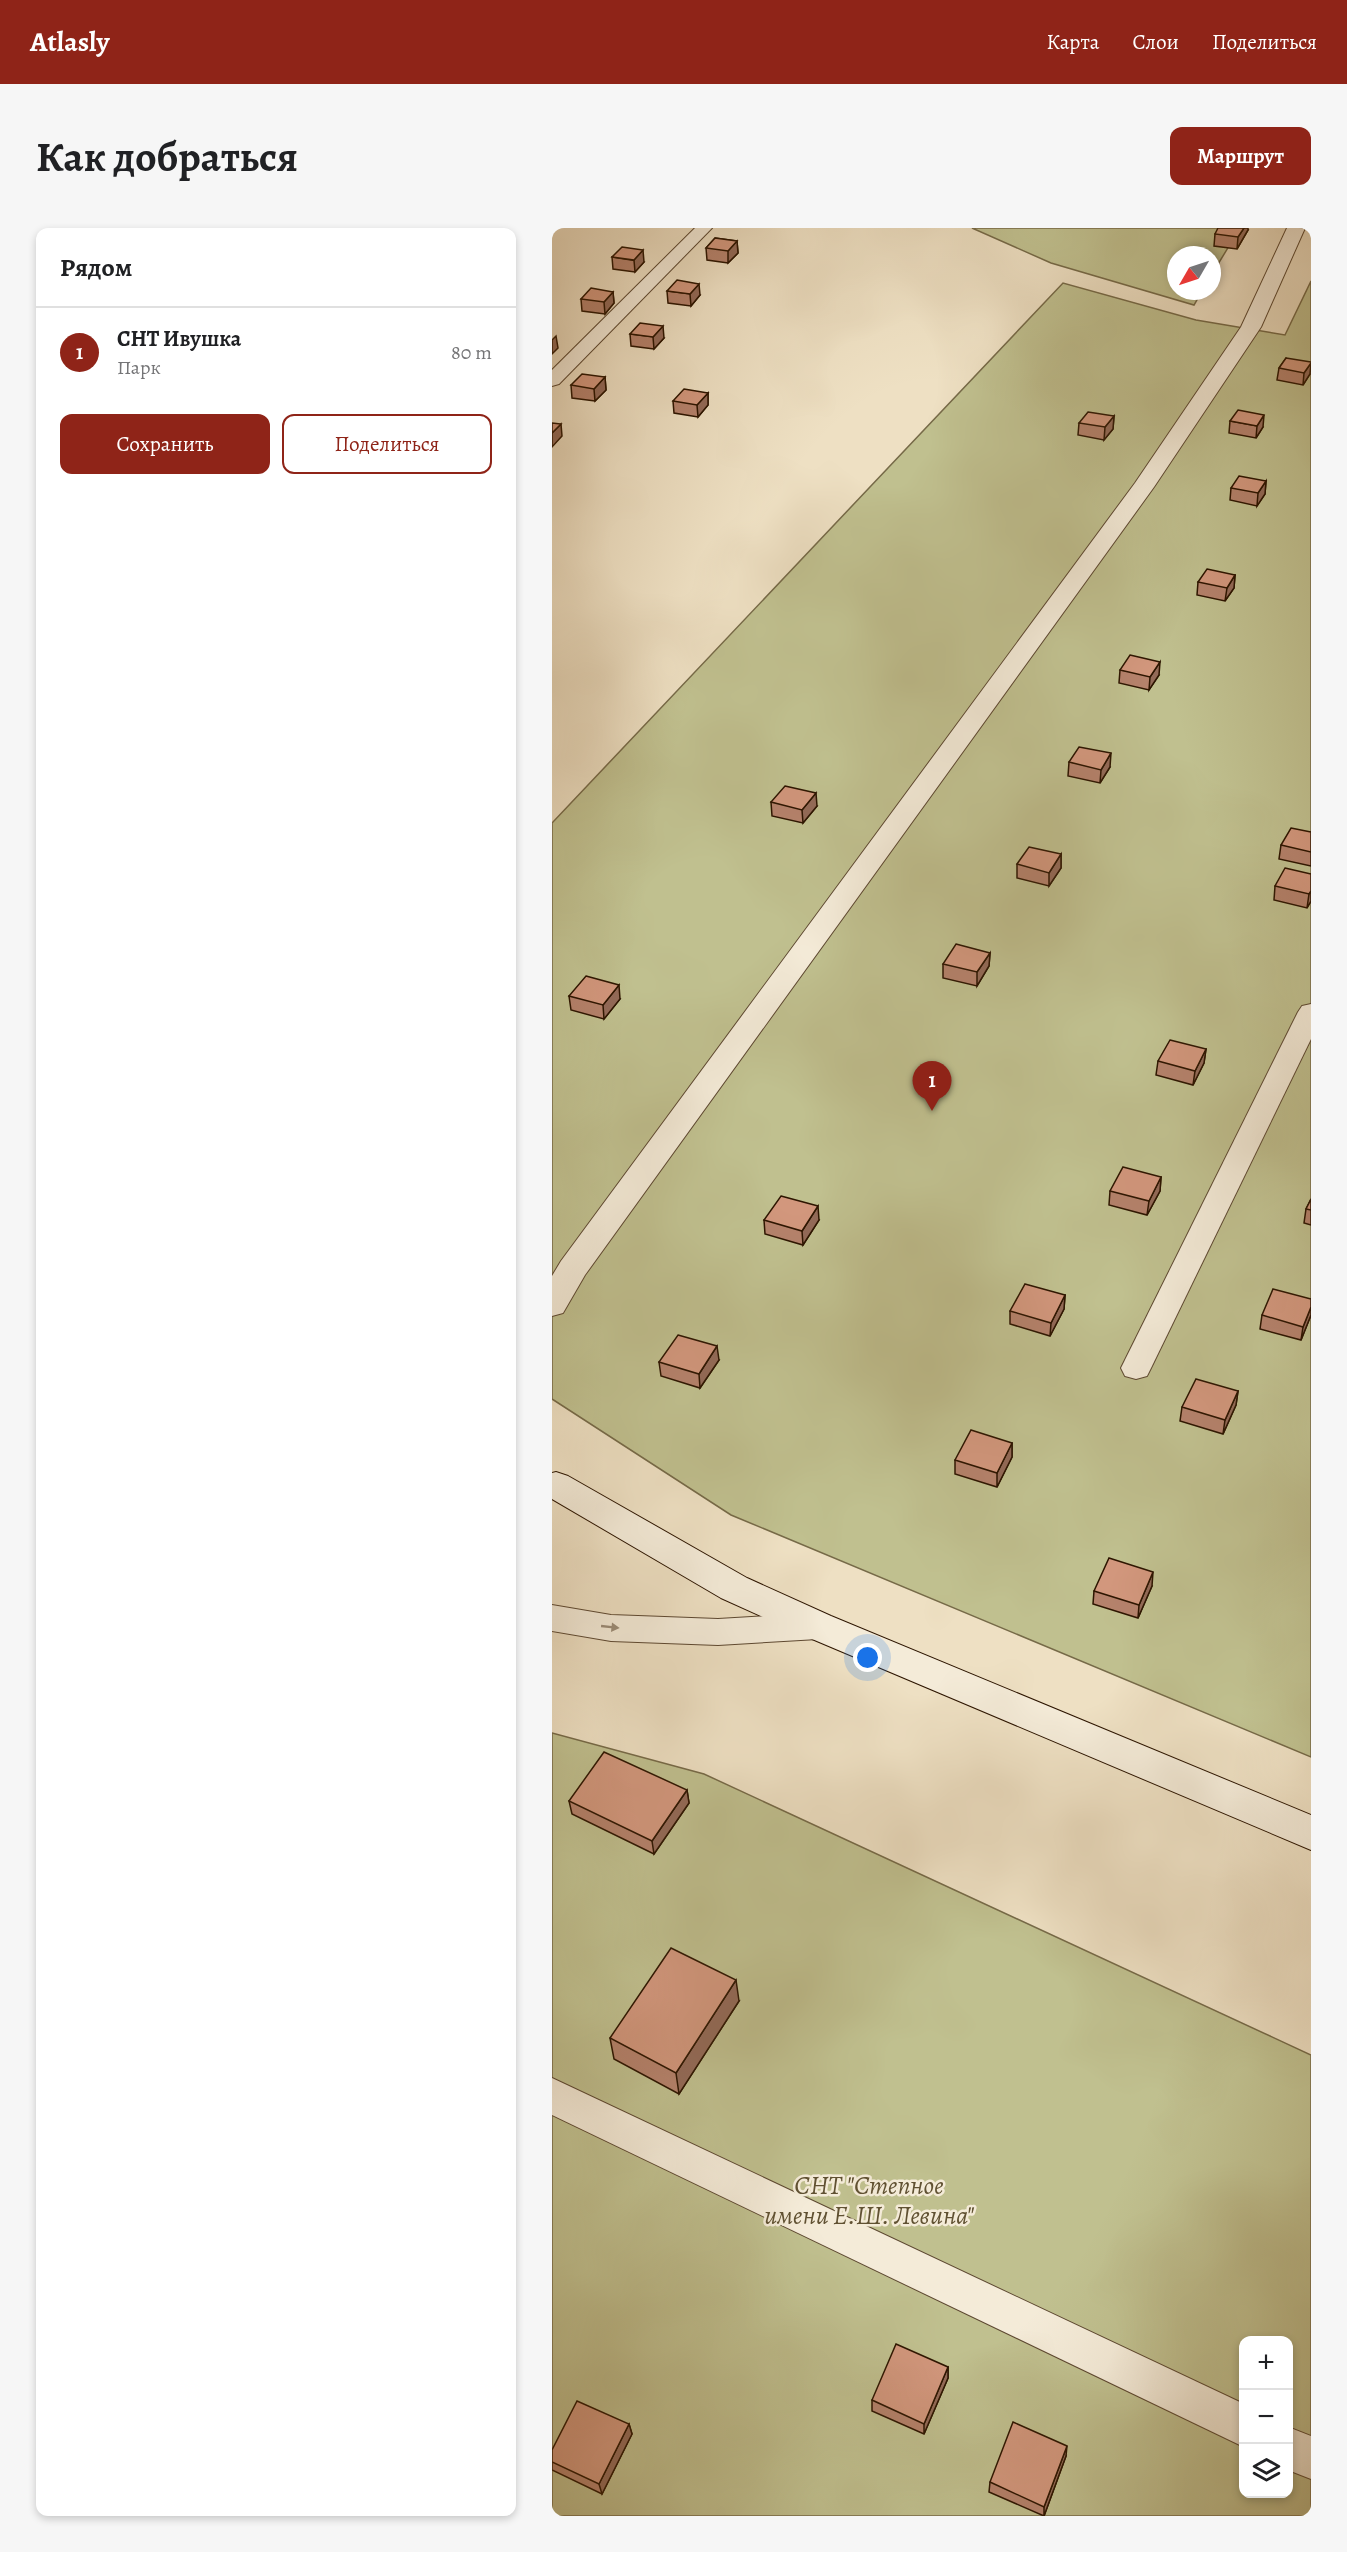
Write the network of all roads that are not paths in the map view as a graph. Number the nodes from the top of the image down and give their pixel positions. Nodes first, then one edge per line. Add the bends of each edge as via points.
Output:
1 (704, 228) edge
2 (1296, 228) edge
3 (552, 380) edge
4 (1311, 1012) edge
5 (552, 1305) edge
6 (1136, 1368) dead end
7 (553, 1483) edge
8 (552, 1617) edge
9 (818, 1626) junction
10 (1311, 1833) edge
11 (552, 2096) edge
12 (1239, 2424) edge
13 (1293, 2450) edge
14 (1311, 2458) edge

1 - 3 lane
2 - 5 street via 1251,327 1143,487 572,1269
4 - 6 lane
7 - 9 street via 734,1588
8 -> 9 lane via 611,1628 706,1631
9 - 10 street
11 - 12 lane
13 - 14 lane

